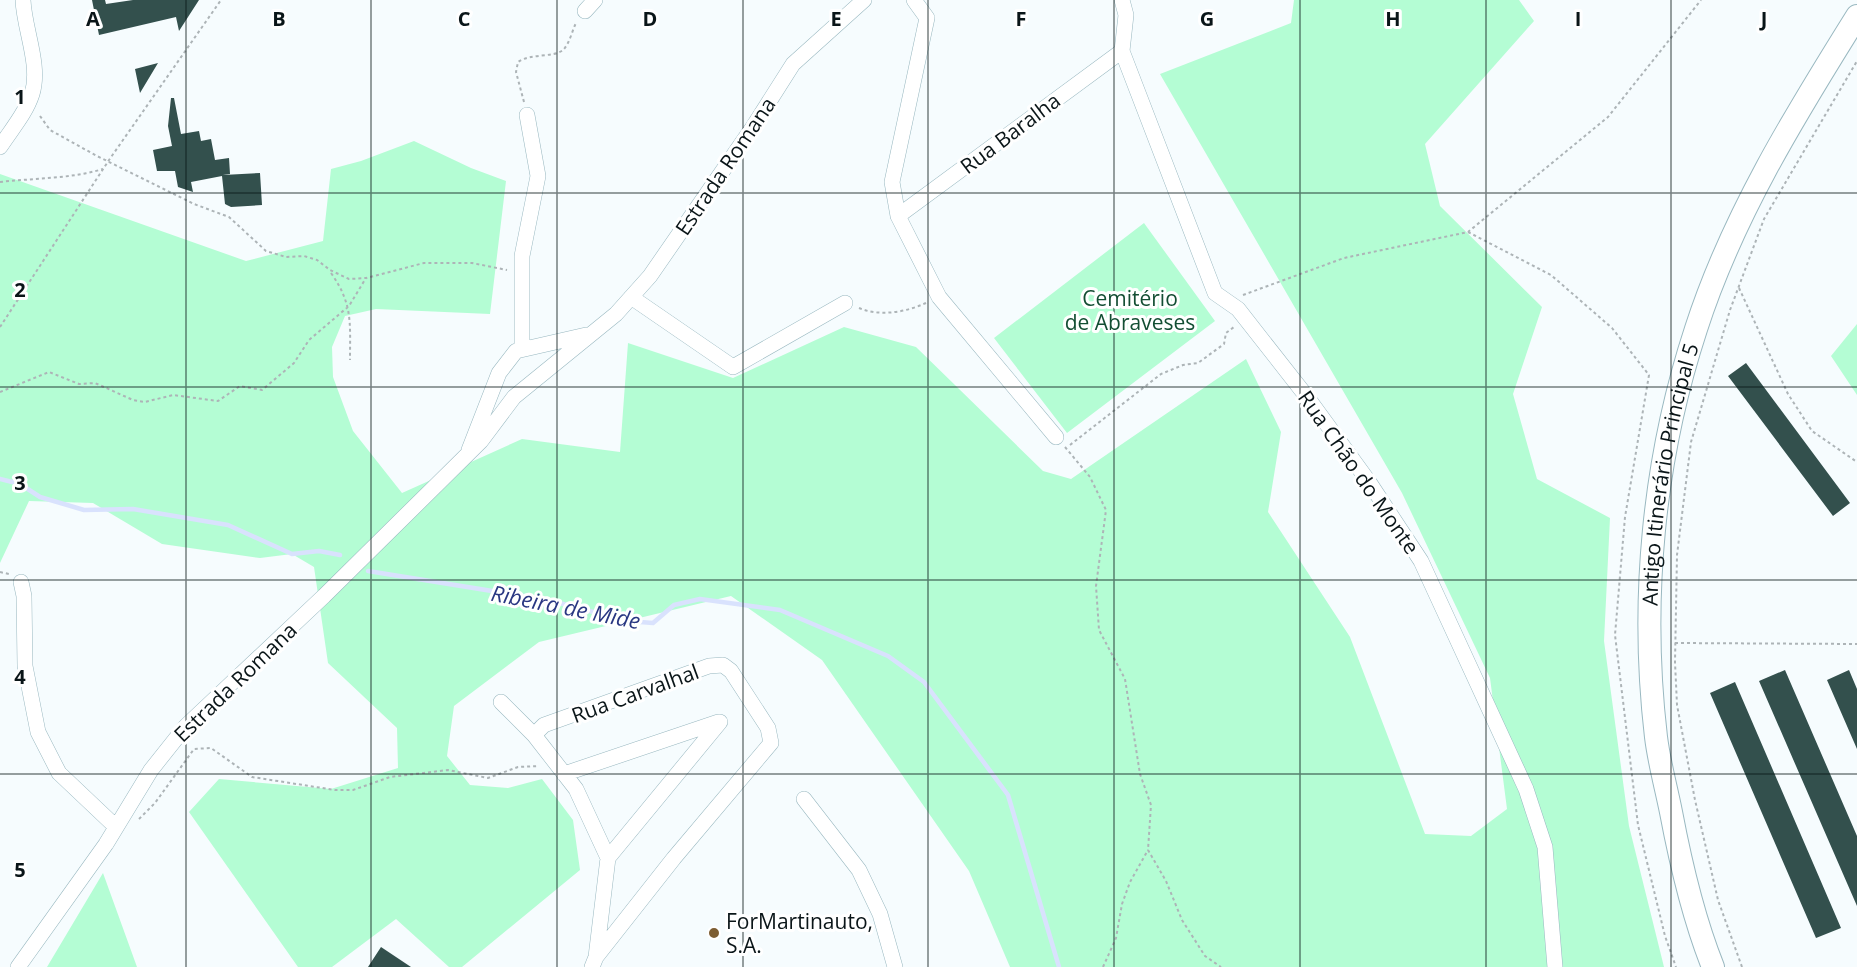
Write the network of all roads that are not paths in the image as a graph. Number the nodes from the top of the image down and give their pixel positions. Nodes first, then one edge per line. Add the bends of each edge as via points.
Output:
1 (22, 0) edge
2 (864, 0) edge
3 (914, 0) edge
4 (1122, 0) edge
5 (1857, 16) edge
6 (1122, 51) junction
7 (527, 115) road end
8 (0, 147) edge
9 (898, 216) junction
10 (631, 297) junction
11 (845, 303) road end
12 (589, 335) junction
13 (522, 349) junction
14 (1061, 442) road end
15 (467, 456) junction
16 (21, 582) dead end
17 (501, 702) dead end
18 (534, 735) junction
19 (560, 768) junction
20 (804, 799) dead end
21 (116, 827) junction
22 (608, 858) junction
23 (594, 962) edge
24 (18, 967) edge
25 (895, 967) edge
26 (1555, 967) edge
27 (1713, 967) edge

1 - 8 street via 34,74 31,96
2 - 10 street, Estrada Romana via 793,64 650,276
3 - 9 street via 927,18 892,182
4 - 6 street, Rua Chão do Monte via 1126,15
5 - 27 highway, Antigo Itinerário Principal 5 via 1757,185 1700,317 1670,424 1652,540 1649,643 1657,738 1683,874
6 - 9 street, Rua Baralha
6 - 26 street, Rua Chão do Monte via 1215,293 1246,318 1369,482 1421,561 1526,789 1545,847
7 - 13 street via 538,176 522,256
9 - 14 street via 939,297
10 - 11 street via 733,367
10 - 12 street, Estrada Romana
12 - 13 street, Estrada Romana
12 - 15 street, Estrada Romana via 514,398
13 - 15 street, Estrada Romana via 499,373
15 - 21 street, Estrada Romana via 186,726 151,770
16 - 21 street via 25,666 38,732 59,773
17 - 18 street
18 - 19 street
18 - 23 street, Rua Carvalhal via 544,725 710,666 723,665 731,671 768,728 771,743 674,858
19 - 22 street via 576,789
19 - 22 street via 720,722
20 - 25 street via 859,870 880,914
21 - 24 street, Estrada Romana
22 - 23 street, Rua Carvalhal

